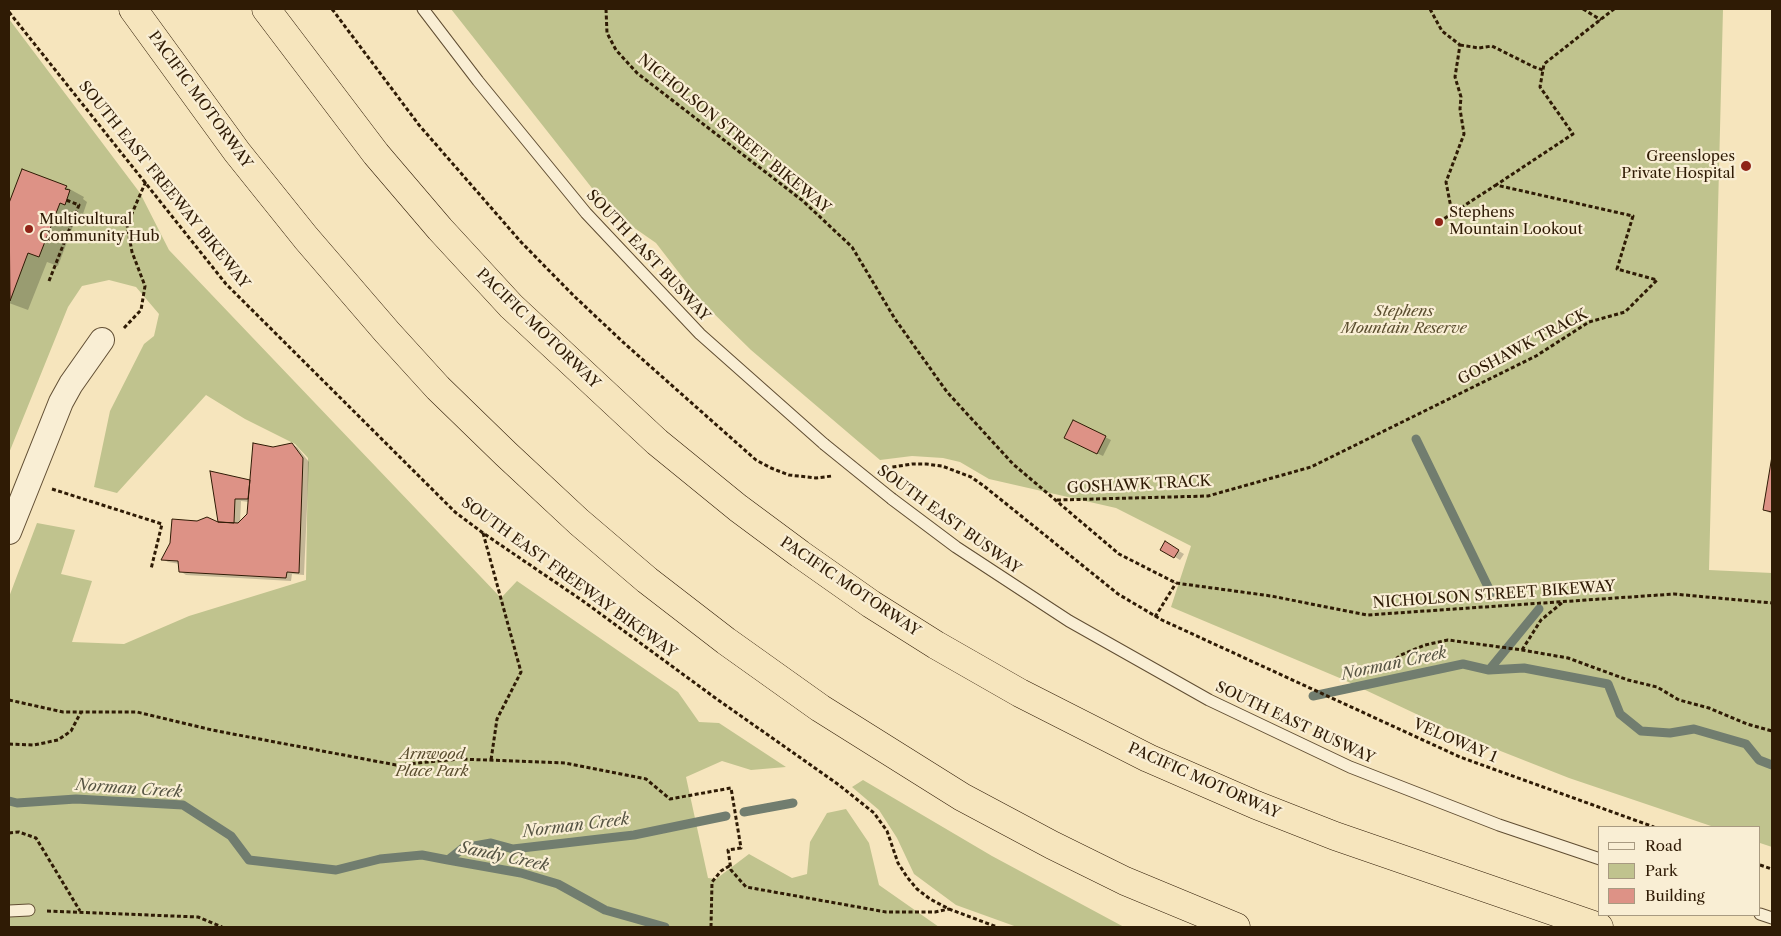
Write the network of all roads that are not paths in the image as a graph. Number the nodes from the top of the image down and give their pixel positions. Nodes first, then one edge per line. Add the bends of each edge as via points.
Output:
1 (133, 9) edge
2 (266, 9) edge
3 (423, 9) edge
4 (102, 340) road end
5 (9, 532) edge
6 (1598, 858) edge
7 (29, 910) road end
8 (9, 911) edge
9 (1236, 927) edge
10 (1599, 927) edge

1 - 9 highway, PACIFIC MOTORWAY via 237,152 387,332 438,388 506,454 647,580 820,708 962,796 1125,881
2 - 10 highway, PACIFIC MOTORWAY via 376,154 511,306 657,442 746,514 855,593 936,646 1148,758 1336,836
3 - 6 lane, SOUTH EAST BUSWAY, bridge via 586,213 700,334 824,444 956,547 1068,621 1209,700 1350,768 1499,825
4 - 5 street via 61,402
7 - 8 lane

